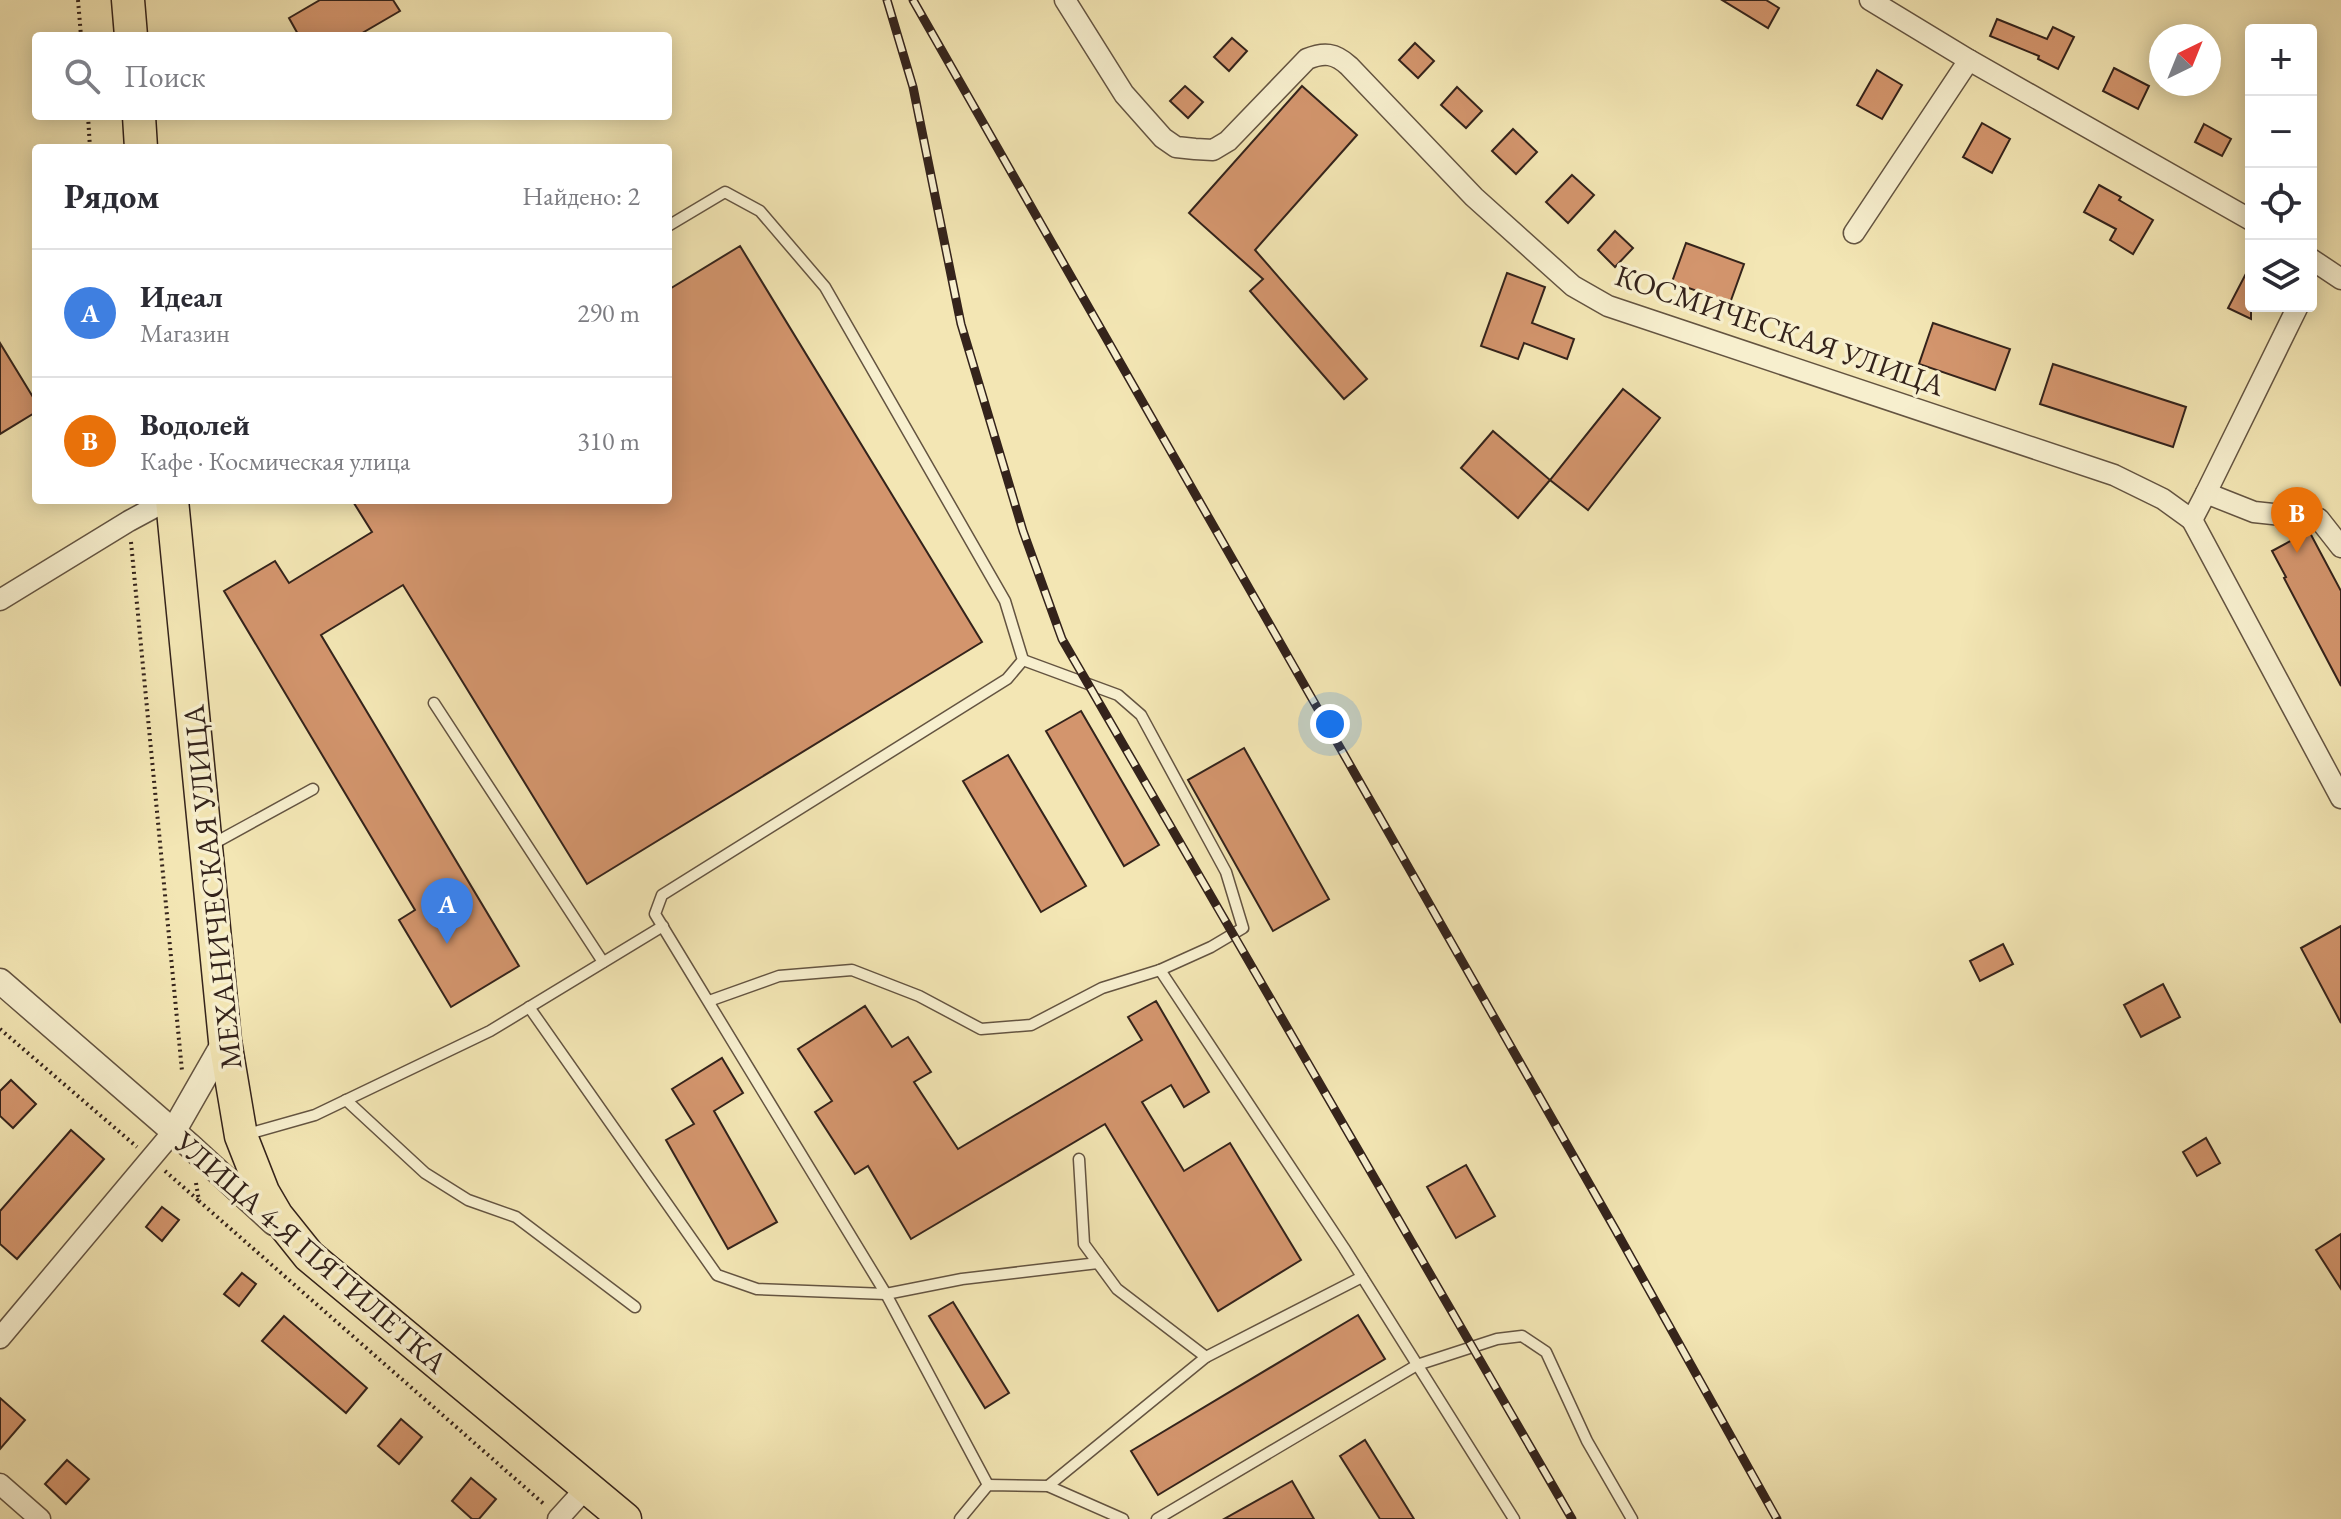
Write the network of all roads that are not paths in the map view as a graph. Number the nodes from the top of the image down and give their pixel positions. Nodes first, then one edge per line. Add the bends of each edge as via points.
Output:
1 (128, 0) edge
2 (1065, 0) edge
3 (1870, 0) edge
4 (131, 32) edge
5 (1969, 60) junction
6 (139, 120) edge
7 (141, 144) edge
8 (2245, 217) edge
9 (672, 224) edge
10 (1854, 233) dead end
11 (2317, 269) edge
12 (2341, 279) edge
13 (2295, 312) edge
14 (2206, 493) junction
15 (162, 504) edge
16 (170, 504) edge
17 (2192, 520) junction
18 (2341, 547) edge
19 (0, 600) edge
20 (1023, 660) junction
21 (434, 703) dead end
22 (313, 789) dead end
23 (2341, 798) edge
24 (206, 848) junction
25 (663, 926) junction
26 (603, 962) junction
27 (1160, 970) junction
28 (0, 981) edge
29 (709, 1001) junction
30 (529, 1007) junction
31 (225, 1041) junction
32 (346, 1100) junction
33 (173, 1132) junction
34 (241, 1136) junction
35 (1079, 1159) dead end
36 (309, 1256) junction
37 (1098, 1263) junction
38 (1362, 1277) junction
39 (886, 1294) junction
40 (635, 1307) dead end
41 (0, 1338) edge
42 (1206, 1357) junction
43 (1417, 1365) junction
44 (0, 1484) edge
45 (988, 1485) junction
46 (1048, 1486) junction
47 (587, 1487) junction
48 (1629, 1518) edge
49 (40, 1519) edge
50 (558, 1519) edge
51 (625, 1519) edge
52 (960, 1519) edge
53 (1123, 1519) edge
54 (1157, 1519) edge
55 (1514, 1519) edge

1 - 4 main road
2 - 17 street, КОСМИЧЕСКАЯ УЛИЦА via 1124,94 1176,147 1213,150 1228,141 1307,59 1330,54 1349,66 1474,197 1573,286 1608,306 2114,475
3 - 5 street
5 - 8 street
5 - 10 street
6 - 7 main road
9 - 20 lane via 725,192 760,211 825,287 1005,601
11 - 12 street
13 - 14 street
14 - 17 street
14 - 18 street via 2254,512 2319,519
15 - 19 street
16 - 24 main road, МЕХАНИЧЕСКАЯ УЛИЦА
17 - 23 street
20 - 25 lane via 1007,679 662,895 655,914
20 - 27 lane via 1118,695 1141,715 1226,872 1243,928
21 - 26 lane
22 - 24 lane
24 - 31 main road, МЕХАНИЧЕСКАЯ УЛИЦА
25 - 26 lane
25 - 29 lane
26 - 30 lane
27 - 29 lane via 1102,988 1031,1025 981,1029 919,996 852,970 779,976
27 - 38 lane
28 - 33 street, УЛИЦА 4-Я ПЯТИЛЕТКА
29 - 39 lane
30 - 32 lane
30 - 39 lane via 717,1275 757,1289
31 - 33 street
31 - 34 main road, МЕХАНИЧЕСКАЯ УЛИЦА
32 - 34 lane via 315,1115
32 - 40 lane via 425,1173 468,1200 516,1217
33 - 36 street, УЛИЦА 4-Я ПЯТИЛЕТКА
33 - 41 street
34 - 36 main road, МЕХАНИЧЕСКАЯ УЛИЦА via 263,1192
35 - 37 lane via 1084,1244
36 - 47 main road, УЛИЦА 4-Я ПЯТИЛЕТКА
37 - 39 lane
37 - 42 lane via 1117,1289
38 - 42 lane
38 - 43 lane
39 - 45 lane
42 - 46 lane
43 - 48 lane via 1522,1336 1546,1352
43 - 54 lane
43 - 55 lane
44 - 49 street
45 - 46 lane
45 - 52 lane
46 - 53 lane
47 - 50 street
47 - 51 main road, УЛИЦА 4-Я ПЯТИЛЕТКА

